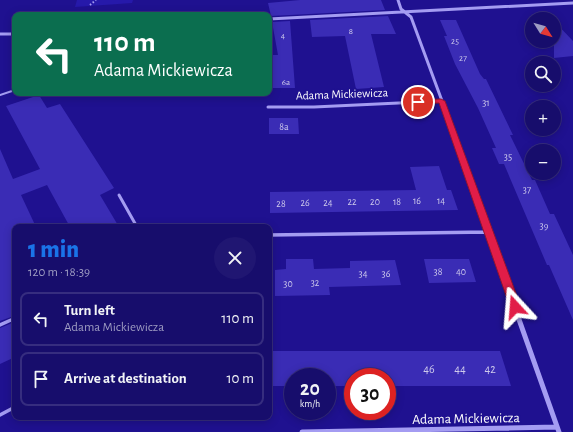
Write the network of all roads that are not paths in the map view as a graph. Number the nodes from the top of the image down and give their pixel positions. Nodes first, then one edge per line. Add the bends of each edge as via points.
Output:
1 (398, 0) edge
2 (573, 3) edge
3 (406, 12) junction
4 (272, 19) edge
5 (0, 34) edge
6 (12, 34) edge
7 (12, 91) edge
8 (0, 95) edge
9 (441, 101) junction
10 (268, 107) dead end
11 (119, 195) dead end
12 (135, 224) edge
13 (489, 232) junction
14 (272, 235) edge
15 (11, 320) dead end
16 (0, 325) edge
17 (12, 409) edge
18 (0, 415) edge
19 (558, 430) edge
20 (302, 432) edge

1 - 3 street, Adama Mickiewicza via 401,9
2 - 3 street
3 - 4 street
3 - 9 street, Adama Mickiewicza via 411,17
5 - 6 street
7 - 8 lane
9 - 10 street, Adama Mickiewicza
9 - 13 street, Adama Mickiewicza
11 - 12 lane
13 - 14 street
13 - 19 street, Adama Mickiewicza
15 - 16 lane
17 - 18 lane
19 - 20 street, Adama Mickiewicza

